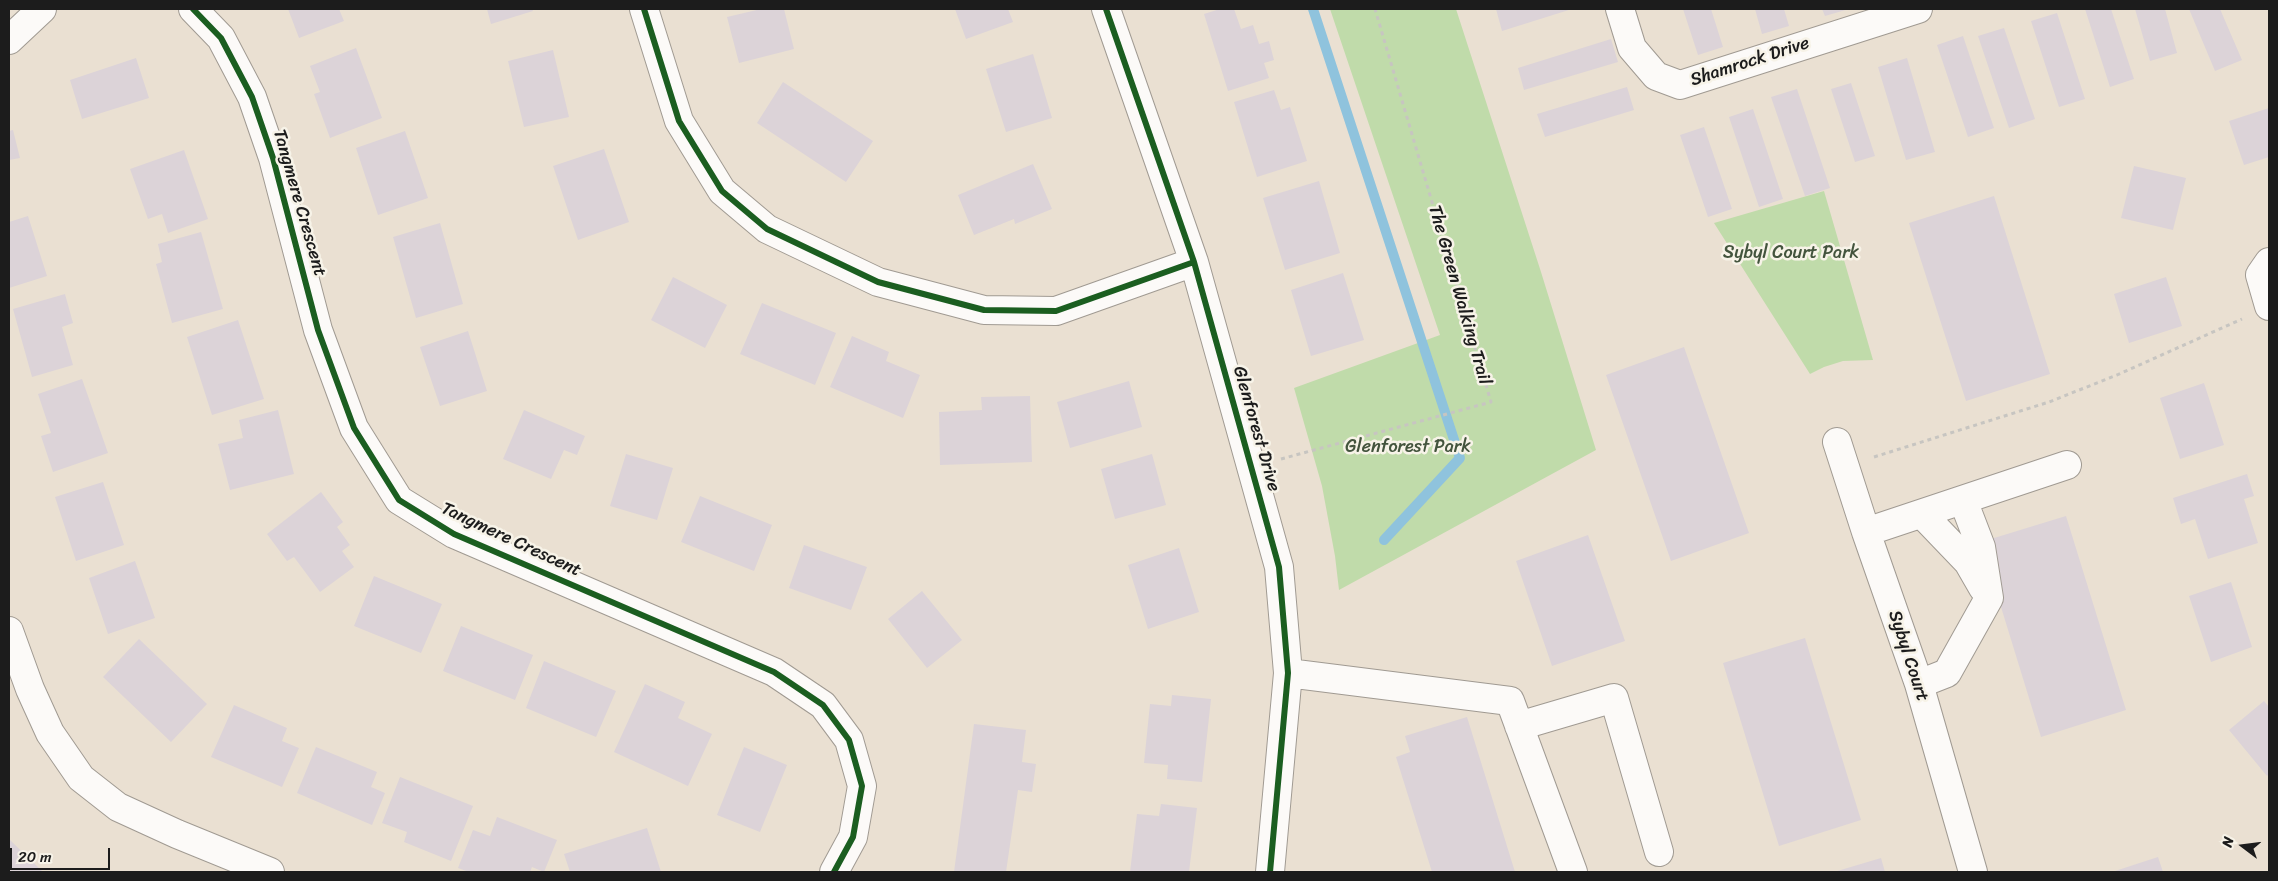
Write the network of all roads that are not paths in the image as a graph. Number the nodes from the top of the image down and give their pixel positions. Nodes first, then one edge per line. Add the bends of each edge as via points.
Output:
1 (42, 9) edge
2 (193, 9) edge
3 (644, 9) edge
4 (1106, 9) edge
5 (1620, 9) edge
6 (1918, 9) edge
7 (9, 40) edge
8 (1194, 262) junction
9 (2269, 262) edge
10 (2269, 306) edge
11 (1841, 454) road end
12 (2067, 465) dead end
13 (1964, 500) junction
14 (1922, 514) junction
15 (1866, 532) junction
16 (1989, 598) junction
17 (9, 631) edge
18 (1288, 673) junction
19 (1919, 684) junction
20 (1519, 726) junction
21 (1659, 852) dead end
22 (270, 872) edge
23 (834, 872) edge
24 (1270, 872) edge
25 (1573, 872) edge
26 (1973, 872) edge

1 - 7 street
2 - 23 street, Tangmere Crescent via 221,38 252,97 273,158 318,330 354,428 399,500 454,534 774,672 823,705 849,740 862,786 853,837
3 - 8 street via 679,121 722,191 767,229 878,282 984,310 1056,311
4 - 8 street, Glenforest Drive
5 - 6 street, Shamrock Drive via 1632,48 1656,76 1680,84
8 - 18 street, Glenforest Drive via 1279,567
9 - 10 street via 2260,275
11 - 15 street, Sybyl Court
12 - 13 street
13 - 14 street
13 - 16 street via 1980,547
14 - 15 street
14 - 16 street via 1968,562
15 - 19 street, Sybyl Court
16 - 19 street via 1947,673
17 - 22 street via 50,733 81,778 118,807
18 - 20 street via 1510,702
18 - 24 street, Glenforest Drive
19 - 26 street, Sybyl Court
20 - 21 street via 1614,698
20 - 25 street

